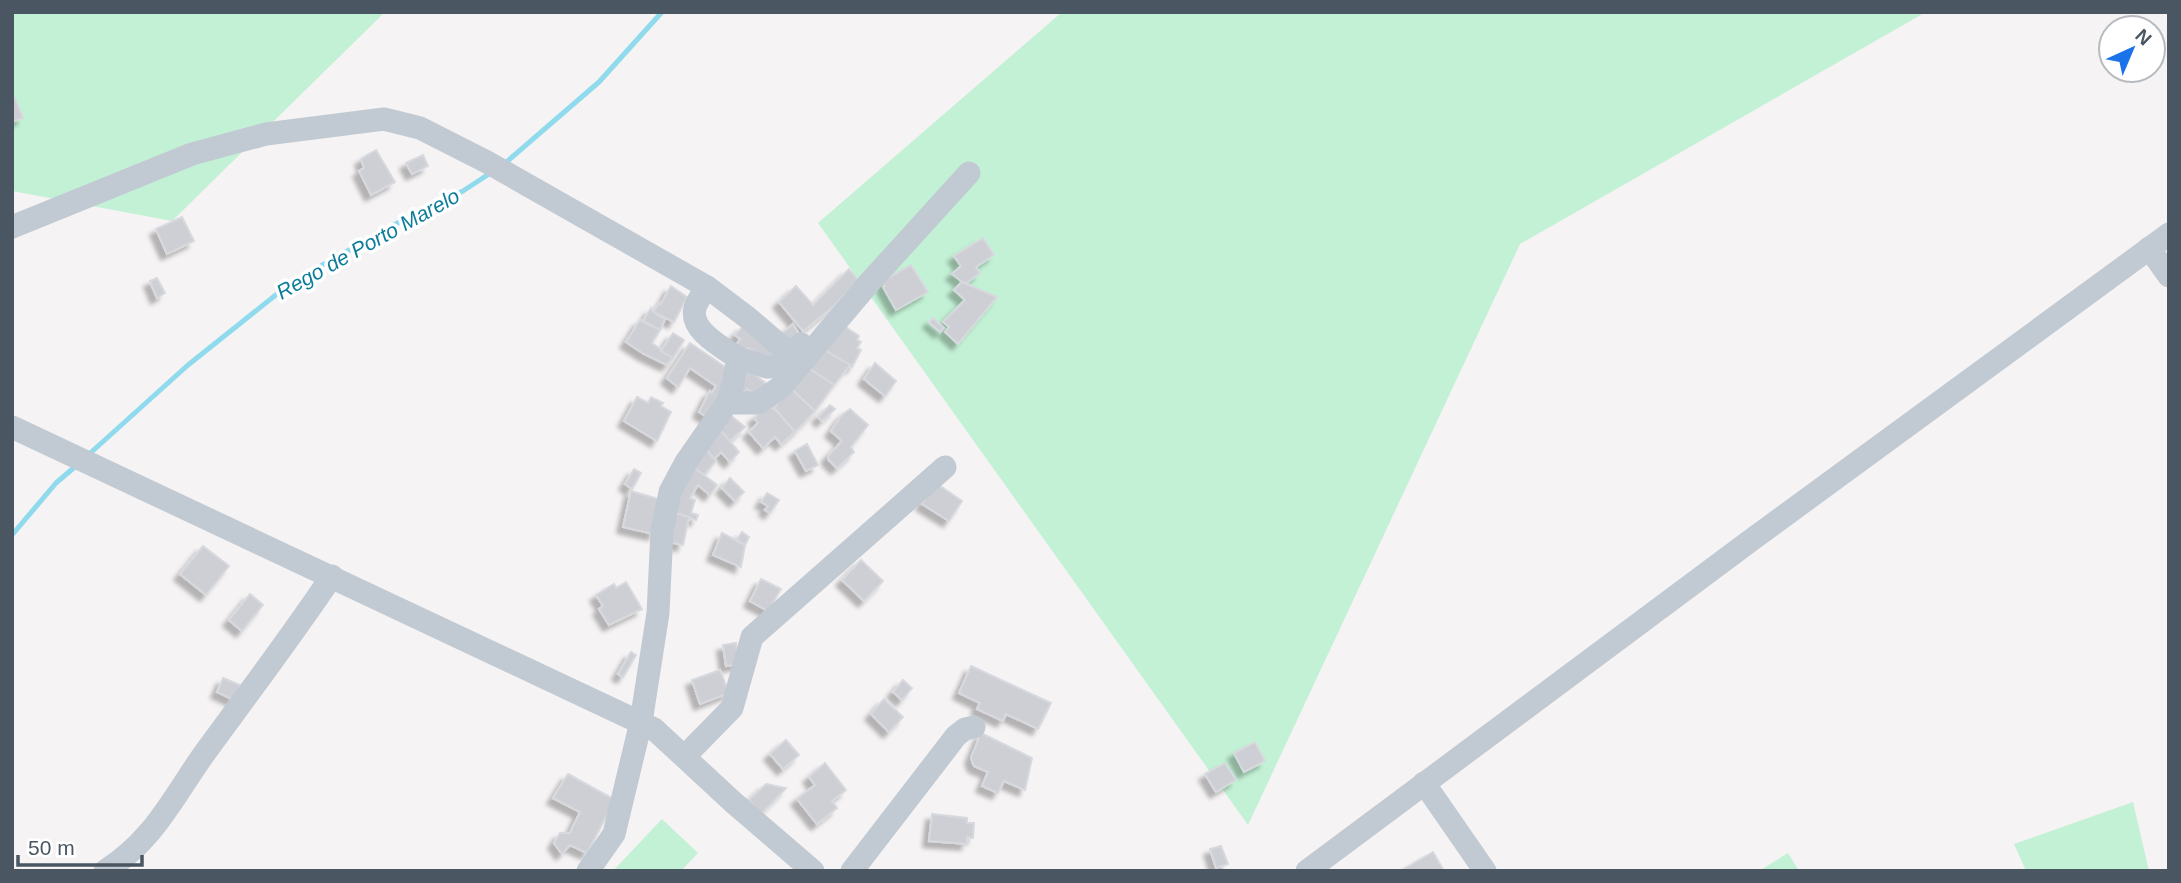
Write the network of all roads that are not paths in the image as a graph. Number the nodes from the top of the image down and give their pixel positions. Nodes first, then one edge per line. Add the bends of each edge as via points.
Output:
1 (969, 173) dead end
2 (12, 227) edge
3 (2169, 234) edge
4 (2149, 248) junction
5 (2169, 276) edge
6 (869, 283) junction
7 (707, 287) junction
8 (790, 354) junction
9 (738, 358) junction
10 (727, 403) junction
11 (12, 427) edge
12 (945, 467) dead end
13 (332, 576) junction
14 (641, 722) junction
15 (974, 727) dead end
16 (685, 756) junction
17 (1424, 783) junction
18 (105, 871) edge
19 (588, 871) edge
20 (813, 871) edge
21 (852, 871) edge
22 (1307, 871) edge
23 (1485, 871) edge

1 - 6 street
2 - 7 street via 192,153 266,134 384,119 419,128 487,162
3 - 4 street
4 - 5 street
4 - 17 street
6 - 8 street
6 - 10 street via 782,386 758,403
7 - 8 street
7 - 9 street via 694,309 697,326
8 - 9 street via 777,367
9 - 10 street
10 - 14 street via 670,492
11 - 13 street
12 - 16 street via 752,637 732,708
13 - 14 street
13 - 18 street via 154,829
14 - 16 street
14 - 19 street via 614,834
15 - 21 street via 956,736
16 - 20 street
17 - 22 street
17 - 23 street

